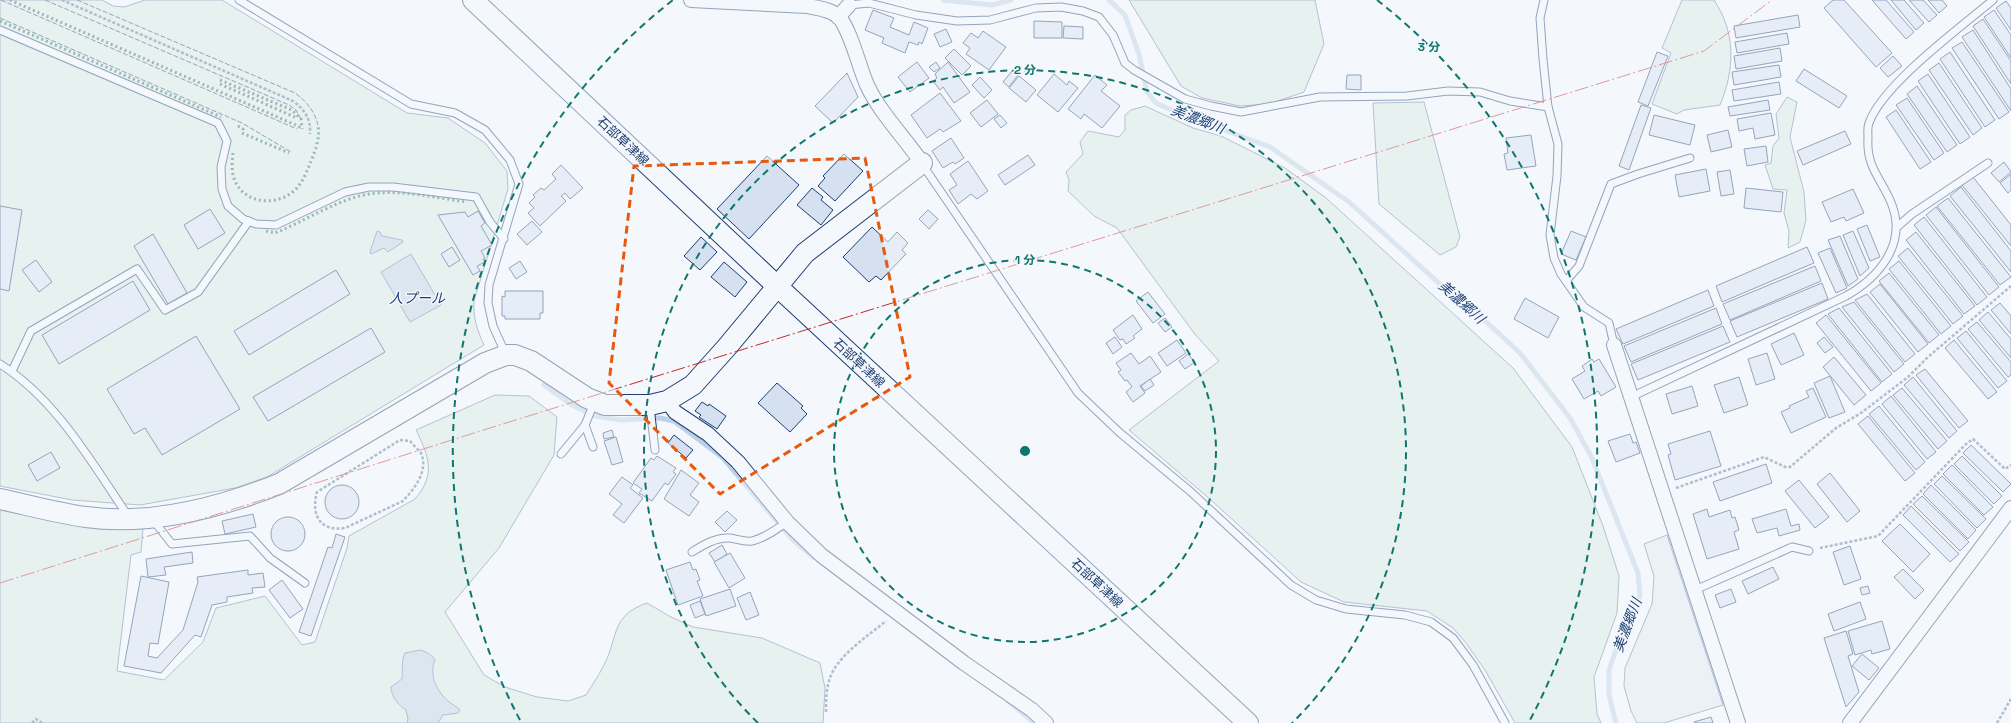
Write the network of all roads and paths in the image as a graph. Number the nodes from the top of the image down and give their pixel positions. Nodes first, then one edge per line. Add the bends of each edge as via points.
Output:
1 (62, 0) edge
2 (239, 0) edge
3 (473, 0) edge
4 (691, 0) edge
5 (1544, 0) edge
6 (1993, 0) edge
7 (850, 3) edge
8 (838, 16) junction
9 (0, 30) edge
10 (1548, 107) junction
11 (310, 134) dead end
12 (1690, 158) dead end
13 (922, 163) junction
14 (1988, 163) dead end
15 (249, 222) junction
16 (1897, 226) junction
17 (504, 239) junction
18 (1566, 281) junction
19 (2011, 286) edge
20 (778, 287) junction
21 (1614, 345) joint
22 (506, 355) junction
23 (0, 364) edge
24 (12, 372) junction
25 (1631, 397) junction
26 (591, 410) junction
27 (655, 411) junction
28 (584, 425) junction
29 (593, 447) dead end
30 (655, 450) dead end
31 (561, 454) dead end
32 (2011, 465) edge
33 (423, 466) joint
34 (1662, 493) junction
35 (0, 499) edge
36 (2011, 508) edge
37 (152, 518) junction
38 (130, 520) junction
39 (783, 525) junction
40 (1808, 551) joint
41 (692, 552) dead end
42 (305, 583) dead end
43 (1695, 590) junction
44 (889, 619) dead end
45 (2011, 699) edge
46 (826, 712) dead end
47 (32, 723) edge
48 (42, 723) edge
49 (1046, 723) edge
50 (1248, 723) edge
51 (1505, 723) edge
52 (1738, 723) edge
53 (1850, 723) edge
54 (1997, 723) edge

1 - 11 path via 293,101 302,107 309,118
2 - 17 lane via 411,104 455,113 484,130 510,160 519,184
3 - 20 street, 石部草津線
4 - 8 street via 807,6
5 - 10 lane via 1540,18
6 - 16 lane via 1910,70 1877,106 1868,124 1867,149 1873,171 1892,206
7 - 8 street
7 - 10 lane via 869,3 916,15 957,21 990,20 1036,8 1061,7 1083,11 1099,17 1113,35 1125,63 1134,70 1185,98 1241,112 1320,97 1407,96 1448,91 1480,92 1510,101
8 - 13 street via 879,106
9 - 15 lane via 218,123 227,142 220,167 222,189 228,206
10 - 18 lane via 1558,144 1550,235 1554,258
12 - 18 lane via 1611,184 1579,266
13 - 20 street via 805,253
13 - 51 lane via 1078,393 1088,403 1191,492 1291,585 1316,600 1346,609 1405,615 1431,622 1453,638 1473,665
14 - 16 lane
15 - 17 lane via 276,225 345,192 369,187 393,187 476,197 490,222
15 - 24 lane via 198,292 165,310 137,269 31,331
16 - 25 lane via 1893,250 1863,287
17 - 22 lane via 490,285 488,303 493,326
18 - 21 lane via 1584,307 1609,323
19 - 34 path via 1908,377 1836,428 1790,467 1784,467 1764,457
20 - 27 street via 693,384
20 - 50 street, 石部草津線
21 - 25 street
22 - 26 street via 531,360 587,398
22 - 37 street via 485,363 279,484 226,502
23 - 24 lane
24 - 38 lane via 46,403 70,433
25 - 34 street
26 - 27 street via 605,405
26 - 28 lane
27 - 30 lane
27 - 39 street via 675,412 708,434 738,462
28 - 29 lane
28 - 31 lane
32 - 40 path via 2005,469 1972,439 1878,536
33 - 33 path via 417,485 402,501 344,528 334,529 325,525 314,508 317,492 321,488 400,440 410,441 421,454
34 - 43 street
35 - 38 street via 86,517
36 - 53 street
37 - 38 street
37 - 42 lane via 172,544 250,536 270,558
39 - 41 lane via 752,541 729,538 717,540 704,544
39 - 49 street
40 - 43 lane via 1792,547
43 - 52 street
44 - 46 path via 836,665 829,680
45 - 54 path
47 - 48 path via 36,719

